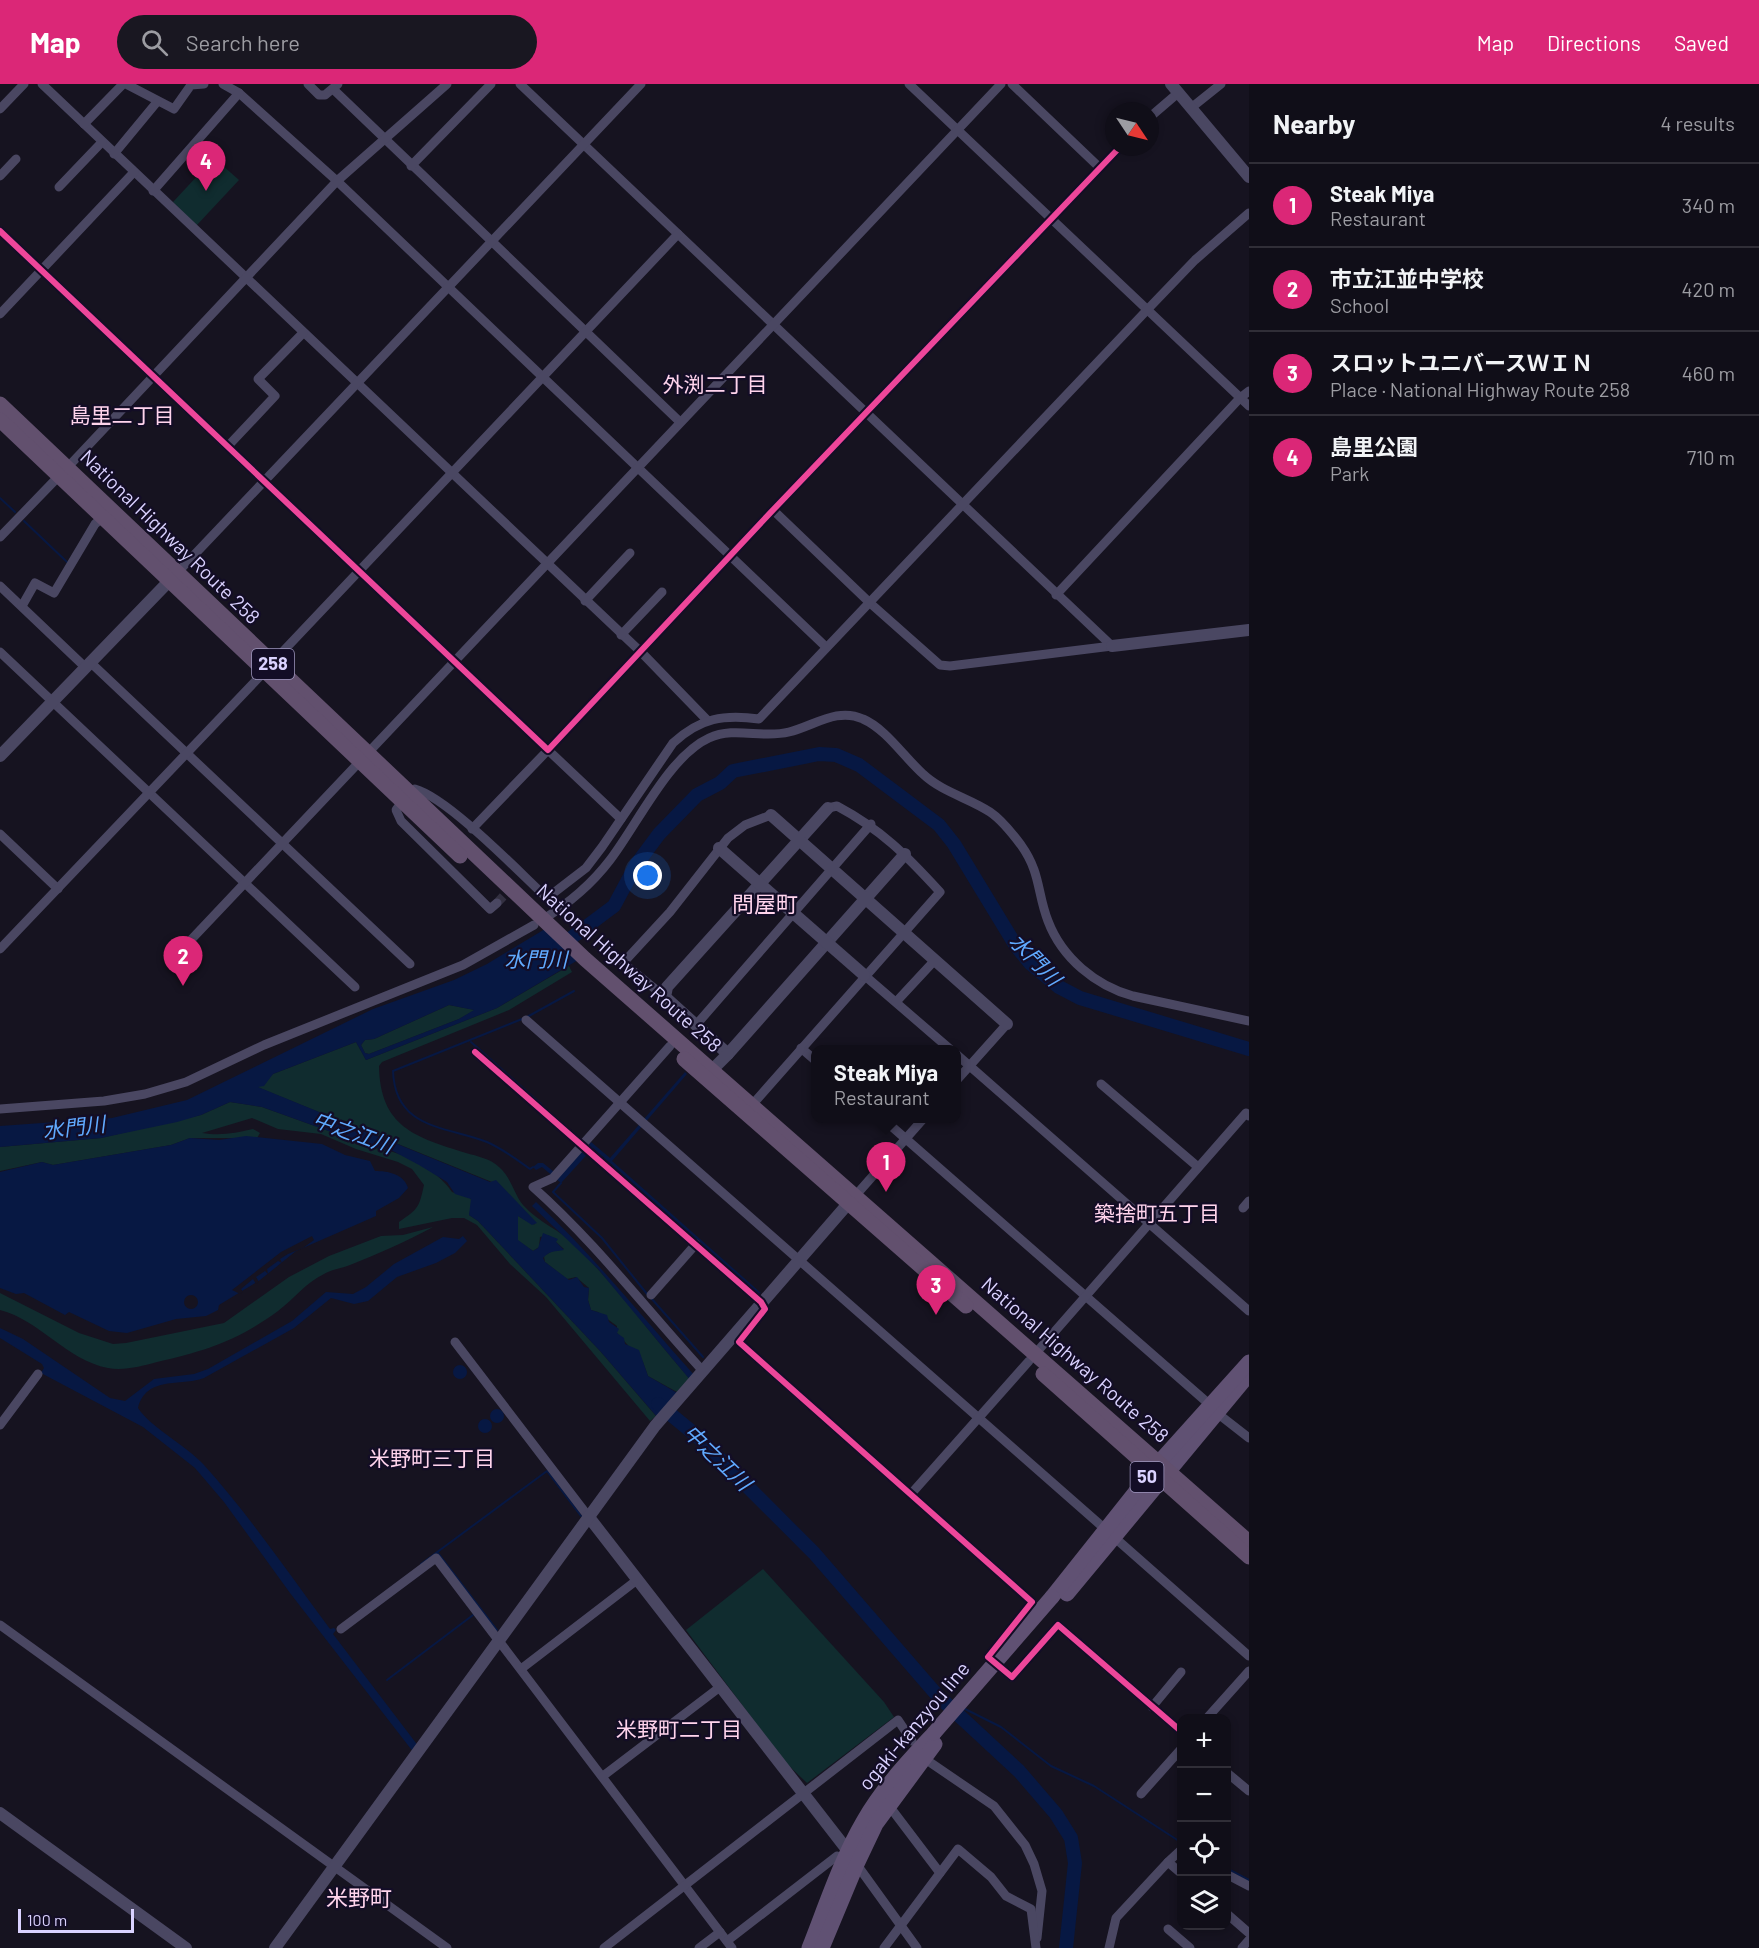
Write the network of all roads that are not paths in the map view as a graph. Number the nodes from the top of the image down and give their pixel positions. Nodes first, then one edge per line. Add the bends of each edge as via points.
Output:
1 (24, 84) edge
2 (42, 84) edge
3 (124, 84) edge
4 (204, 84) edge
5 (223, 84) edge
6 (308, 84) edge
7 (447, 84) edge
8 (491, 84) edge
9 (520, 84) edge
10 (640, 84) edge
11 (909, 84) edge
12 (1001, 84) edge
13 (1011, 84) edge
14 (1221, 84) edge
15 (336, 86) edge
16 (1175, 88) edge
17 (239, 93) junction
18 (157, 102) junction
19 (1159, 107) edge
20 (1191, 108) junction
21 (0, 110) edge
22 (84, 124) junction
23 (957, 130) junction
24 (383, 140) junction
25 (102, 142) junction
26 (583, 144) junction
27 (114, 153) junction
28 (1111, 156) edge
29 (16, 159) dead end
30 (411, 166) junction
31 (1100, 168) junction
32 (134, 172) junction
33 (0, 176) edge
34 (1249, 177) edge
35 (338, 181) junction
36 (59, 187) dead end
37 (153, 190) junction
38 (1249, 213) edge
39 (1052, 219) junction
40 (0, 231) edge
41 (678, 234) junction
42 (490, 242) junction
43 (41, 270) junction
44 (246, 279) junction
45 (448, 287) junction
46 (1147, 310) junction
47 (0, 314) edge
48 (772, 325) junction
49 (586, 332) junction
50 (303, 333) junction
51 (154, 376) junction
52 (544, 377) junction
53 (356, 383) junction
54 (1249, 391) edge
55 (1240, 398) junction
56 (0, 404) edge
57 (1249, 405) edge
58 (866, 414) junction
59 (0, 420) edge
60 (680, 422) junction
61 (228, 446) junction
62 (638, 466) junction
63 (63, 472) junction
64 (450, 473) junction
65 (263, 481) junction
66 (962, 504) junction
67 (773, 510) junction
68 (103, 517) junction
69 (0, 537) edge
70 (630, 554) dead end
71 (731, 555) junction
72 (546, 564) junction
73 (359, 571) junction
74 (173, 577) junction
75 (0, 586) edge
76 (662, 592) dead end
77 (1056, 595) junction
78 (585, 601) junction
79 (870, 603) junction
80 (22, 606) junction
81 (1249, 630) edge
82 (621, 635) junction
83 (1112, 646) junction
84 (826, 647) junction
85 (0, 652) edge
86 (642, 653) junction
87 (454, 660) junction
88 (88, 664) junction
89 (268, 667) junction
90 (52, 702) junction
91 (707, 720) junction
92 (548, 750) junction
93 (186, 754) junction
94 (0, 756) edge
95 (364, 759) junction
96 (149, 792) junction
97 (406, 798) junction
98 (828, 808) joint
99 (771, 815) joint
100 (621, 819) junction
101 (871, 824) junction
102 (472, 829) junction
103 (0, 834) edge
104 (799, 839) junction
105 (282, 844) junction
106 (718, 848) junction
107 (905, 854) junction
108 (833, 870) junction
109 (523, 876) junction
110 (245, 883) junction
111 (515, 884) tunnel mouth
112 (760, 884) junction
113 (58, 889) junction
114 (866, 898) junction
115 (497, 903) dead end
116 (794, 914) junction
117 (540, 924) junction
118 (904, 933) junction
119 (825, 941) junction
120 (192, 947) dead end
121 (0, 949) edge
122 (935, 960) junction
123 (582, 962) junction
124 (410, 964) dead end
125 (864, 975) junction
126 (355, 987) dead end
127 (665, 997) junction
128 (896, 1002) junction
129 (526, 1020) dead end
130 (1249, 1021) edge
131 (1007, 1024) joint
132 (696, 1025) junction
133 (945, 1045) edge
134 (670, 1046) junction
135 (801, 1048) junction
136 (475, 1052) dead end
137 (728, 1054) junction
138 (811, 1057) edge
139 (961, 1058) edge
140 (970, 1066) junction
141 (708, 1074) junction
142 (961, 1076) edge
143 (1101, 1084) dead end
144 (619, 1102) junction
145 (752, 1105) junction
146 (0, 1109) edge
147 (1249, 1116) edge
148 (887, 1123) edge
149 (920, 1123) edge
150 (906, 1139) junction
151 (586, 1148) junction
152 (1198, 1167) junction
153 (852, 1200) junction
154 (1149, 1224) junction
155 (696, 1244) junction
156 (799, 1259) junction
157 (651, 1295) dead end
158 (1085, 1296) junction
159 (761, 1302) junction
160 (1249, 1311) edge
161 (454, 1342) dead end
162 (1032, 1357) junction
163 (1249, 1362) edge
164 (701, 1371) junction
165 (38, 1374) dead end
166 (1249, 1375) edge
167 (1213, 1409) junction
168 (979, 1418) junction
169 (0, 1425) edge
170 (1249, 1438) edge
171 (1160, 1471) junction
172 (911, 1494) junction
173 (588, 1516) junction
174 (1110, 1533) junction
175 (1249, 1542) edge
176 (1249, 1557) edge
177 (637, 1580) junction
178 (0, 1625) edge
179 (341, 1629) dead end
180 (498, 1640) junction
181 (1249, 1656) edge
182 (520, 1669) junction
183 (1249, 1671) edge
184 (1181, 1672) dead end
185 (720, 1687) junction
186 (1152, 1707) junction
187 (1211, 1714) edge
188 (1177, 1728) edge
189 (937, 1735) junction
190 (912, 1741) dead end
191 (1177, 1754) edge
192 (931, 1762) dead end
193 (1231, 1775) edge
194 (603, 1776) junction
195 (1249, 1791) edge
196 (1141, 1794) dead end
197 (803, 1795) junction
198 (892, 1811) dead end
199 (0, 1813) edge
200 (842, 1853) junction
201 (1177, 1854) edge
202 (1168, 1862) junction
203 (856, 1864) junction
204 (334, 1867) junction
205 (1177, 1870) edge
206 (940, 1873) junction
207 (1231, 1876) edge
208 (686, 1885) junction
209 (1249, 1886) edge
210 (1231, 1917) edge
211 (900, 1926) junction
212 (1168, 1929) dead end
213 (720, 1932) junction
214 (1249, 1933) edge
215 (1249, 1940) edge
216 (1037, 1944) edge
217 (729, 1945) edge
218 (443, 1947) edge
219 (186, 1948) edge
220 (276, 1948) edge
221 (604, 1948) edge
222 (699, 1948) edge
223 (809, 1948) edge
224 (822, 1948) edge
225 (884, 1948) edge
226 (917, 1948) edge
227 (1109, 1948) edge
228 (1190, 1948) edge
229 (1242, 1948) edge

1 - 21 street
2 - 22 street
3 - 18 street
3 - 22 street
4 - 18 street via 191,85 174,109
5 - 17 street
6 - 15 street via 319,95
7 - 24 street
8 - 30 street
9 - 26 street
10 - 26 street
11 - 23 street
12 - 23 street
13 - 31 street
14 - 20 street
15 - 24 street
16 - 19 street
16 - 20 street
17 - 35 street
17 - 37 street
18 - 27 street
20 - 34 street
22 - 25 street
23 - 39 street
23 - 48 street
24 - 30 street
24 - 35 street
25 - 27 street
25 - 36 street
26 - 41 street
26 - 42 street
27 - 32 street
28 - 31 street
29 - 33 street
30 - 42 street
31 - 39 street
32 - 37 street
32 - 43 street
35 - 44 street
35 - 45 street
37 - 44 street
38 - 46 street
39 - 46 street
39 - 58 street
40 - 43 street
41 - 48 street
41 - 49 street
42 - 45 street
42 - 49 street
43 - 47 street
43 - 51 street
44 - 50 street
44 - 51 street
45 - 52 street
45 - 53 street
46 - 55 street
46 - 66 street
48 - 58 street
48 - 60 street
49 - 52 street
49 - 60 street
50 - 53 street
50 - 61 street via 258,379 275,396
51 - 61 street
51 - 63 street
52 - 62 street
52 - 64 street
53 - 64 street
53 - 65 street
54 - 55 street
55 - 57 street
55 - 77 street
56 - 63 highway, National Highway Route 258 / 258
58 - 66 street
58 - 67 street
59 - 63 highway, National Highway Route 258 / 258
60 - 62 street
61 - 65 street
62 - 71 street
62 - 72 street
63 - 68 highway, National Highway Route 258 / 258
63 - 69 street
63 - 74 highway, National Highway Route 258 / 258
64 - 72 street
64 - 73 street
65 - 73 street
65 - 74 street
66 - 77 street
66 - 79 street
67 - 71 street
67 - 79 street
68 - 74 highway, National Highway Route 258 / 258
68 - 80 street via 54,593 35,583
70 - 78 street
71 - 84 street
71 - 86 street
72 - 78 street
72 - 87 street
73 - 87 street
73 - 89 street
74 - 88 street
74 - 89 highway, National Highway Route 258 / 258
75 - 80 street
76 - 82 street
77 - 83 street
78 - 82 street
79 - 83 street via 940,665
79 - 84 street
80 - 88 street
81 - 83 street
82 - 86 street
84 - 91 street via 759,720 735,716
85 - 90 street
86 - 91 street
86 - 92 street
87 - 92 street
87 - 95 street
88 - 90 street
88 - 93 street
89 - 93 street
89 - 95 highway, National Highway Route 258 / 258
90 - 94 street
90 - 96 street
91 - 100 street via 687,730 674,743
92 - 100 street
92 - 102 street
93 - 96 street
93 - 105 street
95 - 97 highway, National Highway Route 258 / 258
95 - 105 street
96 - 110 street
96 - 113 street
97 - 102 street via 415,789 425,792
97 - 115 street via 396,810 401,820 490,909
97 - 117 highway, National Highway Route 258 / 258
98 - 101 street via 837,806
98 - 104 street
99 - 104 street
99 - 106 street via 745,825
100 - 109 street via 586,868 547,898
101 - 107 street
101 - 108 street
102 - 109 street
103 - 113 street
104 - 108 street
104 - 112 street
105 - 110 street
105 - 124 street
106 - 112 street
106 - 127 street via 670,912 623,963
107 - 114 street
107 - 118 street via 940,892
108 - 114 street
108 - 116 street
109 - 111 street
110 - 120 street via 188,943
110 - 126 street
112 - 116 street
112 - 127 street via 668,987
113 - 121 street
114 - 118 street
114 - 119 street
116 - 119 street
116 - 132 street
117 - 123 highway, National Highway Route 258 / 258
117 - 130 street via 582,892 609,862 692,747 729,732 774,735 838,714 846,715 877,728 925,776 1001,821 1034,865 1047,920 1059,943 1097,981 1117,992
117 - 146 street via 463,965 264,1045 186,1082 104,1101
118 - 122 street
118 - 125 street
119 - 125 street
119 - 137 street
122 - 128 street
122 - 131 street
123 - 134 highway, National Highway Route 258 / 258
123 - 141 highway, National Highway Route 258 / 258
125 - 128 street
125 - 135 street
127 - 132 street
128 - 133 street
129 - 144 street
131 - 140 street
132 - 137 street
134 - 141 highway, National Highway Route 258 / 258
134 - 144 street
135 - 138 street
135 - 145 street
136 - 151 street
137 - 141 street
139 - 140 street
140 - 142 street
140 - 154 street
141 - 145 highway, National Highway Route 258 / 258
141 - 153 highway, National Highway Route 258 / 258
143 - 152 street
144 - 151 street
144 - 156 street
145 - 153 highway, National Highway Route 258 / 258
147 - 152 street via 1246,1113
148 - 150 street
149 - 150 street
150 - 153 street
150 - 158 street
151 - 155 street
151 - 164 street via 556,1175 533,1187 587,1238
152 - 154 street
153 - 156 street
153 - 162 highway, National Highway Route 258 / 258
154 - 158 street
154 - 160 street
155 - 157 street
155 - 159 street
156 - 159 street
156 - 168 street
158 - 162 street
158 - 167 street
159 - 164 street
159 - 172 street via 765,1309 739,1342
161 - 173 street
162 - 168 street
162 - 171 highway, National Highway Route 258 / 258
163 - 167 main road, ogaki-kanzyou line / 50
164 - 173 street
165 - 169 street
166 - 167 main road, ogaki-kanzyou line / 50
167 - 170 street
167 - 171 main road, ogaki-kanzyou line / 50
168 - 172 street
168 - 174 street
171 - 174 main road, ogaki-kanzyou line / 50
171 - 175 highway, National Highway Route 258 / 258
171 - 176 highway, National Highway Route 258 / 258
172 - 186 street via 1032,1602 988,1657 1012,1677 1058,1625
173 - 177 street
173 - 180 street
174 - 181 street
174 - 189 main road, ogaki-kanzyou line / 50, bridge via 1056,1601
177 - 182 street
177 - 185 street
178 - 204 street
179 - 180 street via 436,1558
180 - 182 street
180 - 204 street
182 - 194 street
183 - 187 street
184 - 186 street
185 - 194 street
185 - 197 street
186 - 188 street
189 - 200 main road, ogaki-kanzyou line / 50 via 900,1768
189 - 203 main road, ogaki-kanzyou line / 50 via 876,1824
190 - 197 street via 898,1720
191 - 196 street
192 - 216 street via 993,1806 1025,1845 1042,1891
193 - 195 street
194 - 208 street
197 - 200 street
197 - 208 street
198 - 206 street
199 - 219 street
200 - 203 street
200 - 217 street
200 - 223 main road, ogaki-kanzyou line / 50
201 - 202 street
202 - 205 street
202 - 227 street via 1116,1918
203 - 211 street
203 - 224 main road, ogaki-kanzyou line / 50
204 - 218 street
204 - 220 street
206 - 211 street
206 - 216 street via 958,1849 991,1877 1006,1896 1031,1909
207 - 209 street
208 - 213 street
208 - 221 street
210 - 214 street
211 - 225 street
211 - 226 street
212 - 228 street
213 - 217 street
213 - 222 street
215 - 229 street

